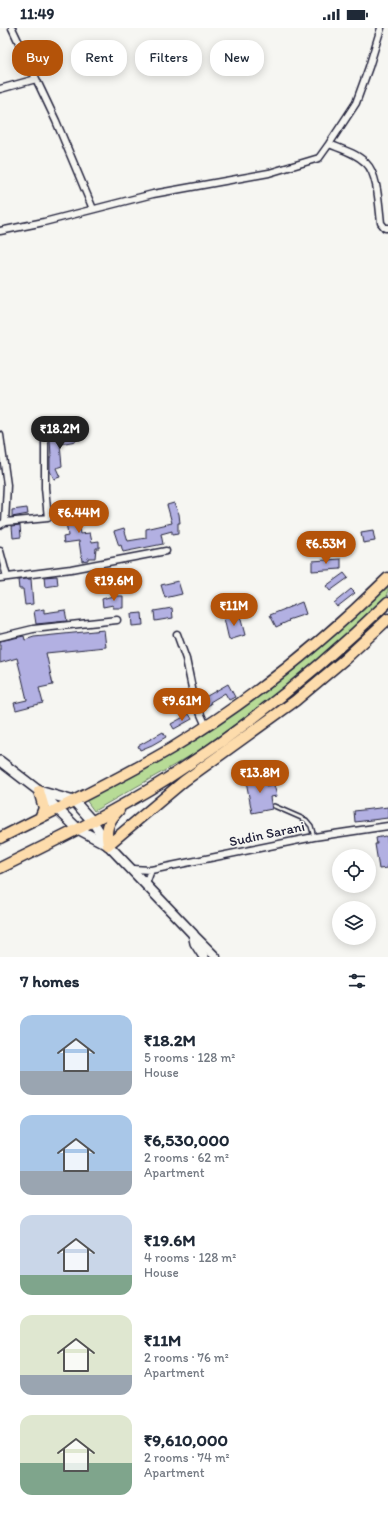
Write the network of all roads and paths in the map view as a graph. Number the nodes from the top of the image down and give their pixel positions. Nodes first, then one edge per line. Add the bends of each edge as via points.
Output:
1 (12, 28) edge
2 (381, 28) edge
3 (36, 79) junction
4 (0, 89) edge
5 (329, 144) junction
6 (93, 210) junction
7 (388, 228) edge
8 (0, 231) edge
9 (0, 435) edge
10 (45, 435) dead end
11 (2, 523) edge
12 (0, 551) edge
13 (166, 551) dead end
14 (7, 577) junction
15 (0, 578) edge
16 (388, 578) edge
17 (388, 602) edge
18 (388, 619) edge
19 (117, 620) dead end
20 (177, 634) dead end
21 (0, 637) edge
22 (206, 726) junction
23 (0, 761) edge
24 (39, 791) junction
25 (74, 801) junction
26 (128, 802) junction
27 (274, 806) dead end
28 (57, 809) junction
29 (40, 818) junction
30 (93, 822) junction
31 (388, 826) edge
32 (78, 829) junction
33 (314, 837) junction
34 (0, 838) edge
35 (108, 845) junction
36 (0, 868) edge
37 (132, 869) junction
38 (151, 870) junction
39 (146, 884) junction
40 (193, 934) junction
41 (204, 957) edge
42 (216, 957) edge

1 - 3 street
2 - 5 street via 356,103
3 - 4 street
3 - 6 street
5 - 6 street via 319,158 269,173 153,194
5 - 7 street via 366,162 375,180 381,223 384,228
6 - 8 street
9 - 11 street via 7,485
10 - 11 street via 48,518
12 - 14 street
13 - 14 street via 70,569
14 - 15 street
16 - 22 highway via 299,658
17 - 26 highway via 282,696 198,757
18 - 35 highway via 346,658 268,722 184,782
19 - 21 street via 33,629
20 - 22 street via 186,658 196,703
22 - 25 highway via 130,772
23 - 24 main road
24 - 25 main road
24 - 28 main road
24 - 29 highway via 44,808
25 - 28 highway
25 - 30 main road
26 - 30 highway
26 - 35 highway via 108,824
27 - 33 lane via 306,820
28 - 29 highway
28 - 32 main road
29 - 34 highway
30 - 32 highway
30 - 35 main road
31 - 33 street, Sudin Sarani
32 - 35 main road
32 - 36 highway
33 - 38 street, Sudin Sarani
35 - 37 main road
37 - 38 street, Sudin Sarani
37 - 39 main road
38 - 39 street
39 - 40 main road
40 - 41 main road
40 - 42 street

